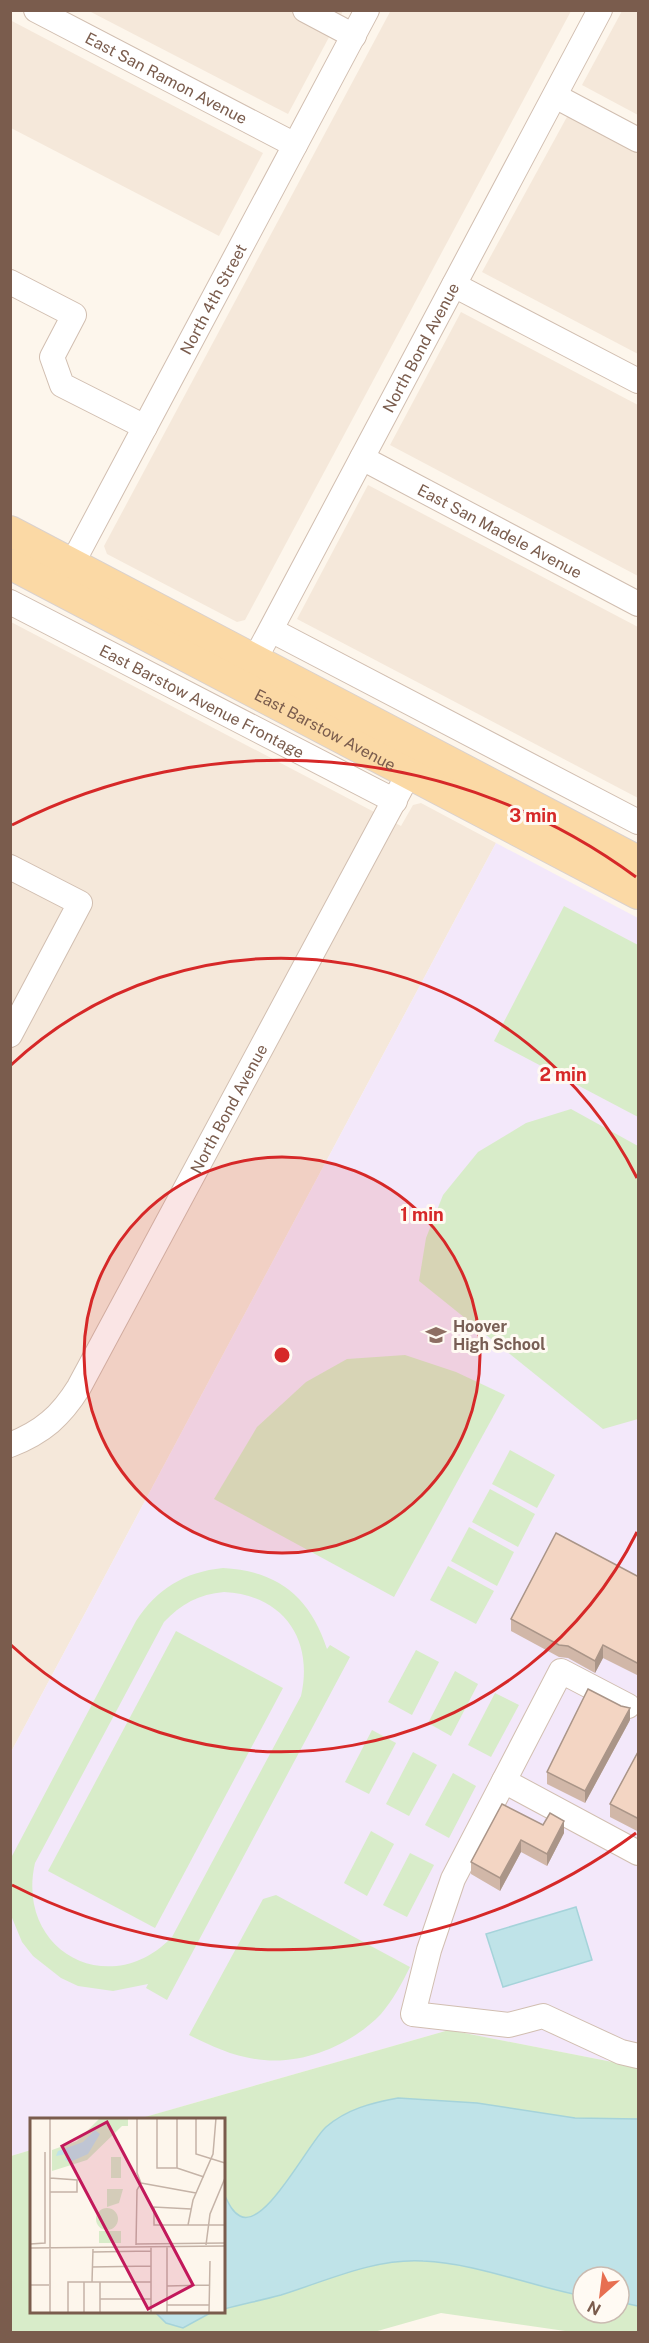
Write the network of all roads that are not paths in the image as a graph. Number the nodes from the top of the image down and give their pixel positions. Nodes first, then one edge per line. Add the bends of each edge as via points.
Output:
1 (36, 10) edge
2 (305, 10) edge
3 (367, 10) edge
4 (600, 10) edge
5 (354, 36) junction
6 (555, 96) junction
7 (639, 140) edge
8 (295, 146) junction
9 (10, 282) edge
10 (454, 285) junction
11 (639, 381) edge
12 (145, 427) junction
13 (362, 458) junction
14 (10, 531) edge
15 (10, 564) edge
16 (65, 576) junction
17 (10, 602) edge
18 (639, 604) edge
19 (270, 630) junction
20 (249, 672) junction
21 (416, 761) junction
22 (395, 801) junction
23 (639, 822) edge
24 (639, 861) edge
25 (10, 867) edge
26 (639, 894) edge
27 (10, 1035) edge
28 (10, 1445) edge
29 (628, 1706) edge
30 (504, 1781) junction
31 (639, 1853) edge
32 (636, 2051) edge

1 - 8 street, East San Ramon Avenue
2 - 5 street
3 - 5 street, North 4th Street
4 - 6 street, North Bond Avenue
5 - 8 street, North 4th Street
6 - 7 street
6 - 10 street, North Bond Avenue
8 - 12 street, North 4th Street
9 - 12 street via 74,315 52,357 62,385
10 - 11 street
10 - 13 street, North Bond Avenue
12 - 16 street, North 4th Street
13 - 18 street, East San Madele Avenue
13 - 19 street, North Bond Avenue
14 - 16 main road, East Barstow Avenue
15 - 16 main road, East Barstow Avenue
16 - 20 main road, East Barstow Avenue
17 - 22 street, East Barstow Avenue Frontage
19 - 20 street, North Bond Avenue
19 - 23 street
20 - 21 main road, East Barstow Avenue
21 - 22 street, North Bond Avenue
21 - 24 main road, East Barstow Avenue
21 - 26 main road, East Barstow Avenue
22 - 28 street, North Bond Avenue via 80,1387 48,1426
25 - 27 street via 80,903
29 - 30 street via 561,1671
30 - 31 street
30 - 32 street via 453,1879 413,2014 509,2025 543,2016 621,2052

